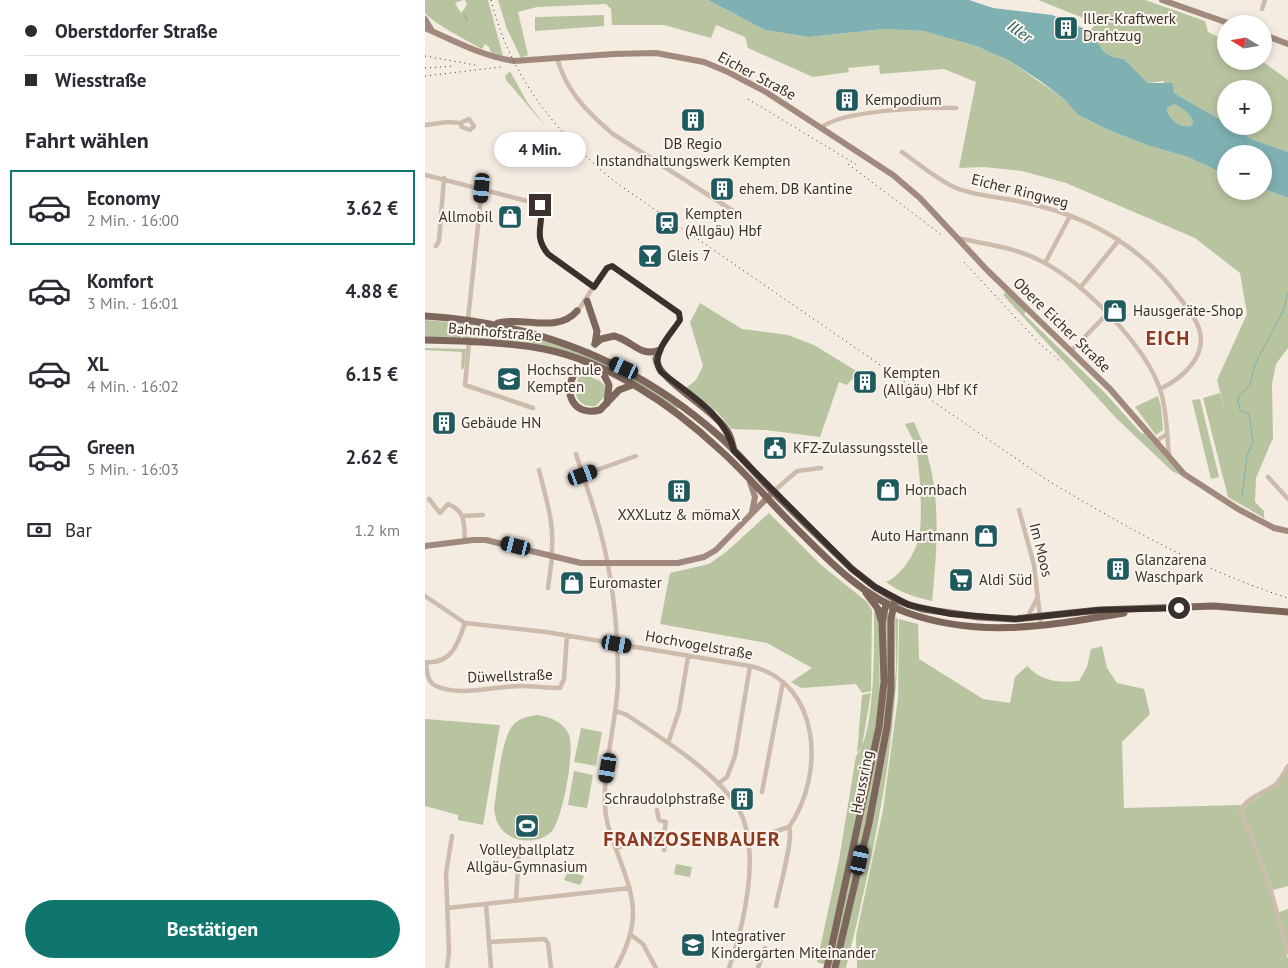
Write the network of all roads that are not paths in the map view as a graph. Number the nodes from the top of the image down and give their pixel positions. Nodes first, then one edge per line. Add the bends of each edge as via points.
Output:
1 (1162, 0) edge
2 (1265, 0) edge
3 (1262, 8) dead end
4 (425, 19) edge
5 (1217, 19) edge
6 (427, 30) edge
7 (1273, 38) edge
8 (1288, 44) edge
9 (557, 58) junction
10 (956, 108) dead end
11 (460, 123) dead end
12 (425, 125) edge
13 (821, 128) junction
14 (902, 152) dead end
15 (425, 175) edge
16 (444, 178) junction
17 (482, 188) junction
18 (738, 214) dead end
19 (1069, 216) junction
20 (955, 238) junction
21 (1119, 240) junction
22 (978, 243) junction
23 (436, 246) dead end
24 (965, 248) junction
25 (1045, 263) junction
26 (594, 287) junction
27 (1080, 288) junction
28 (587, 301) junction
29 (577, 311) joint
30 (1109, 313) junction
31 (425, 316) edge
32 (469, 319) junction
33 (495, 324) junction
34 (425, 340) edge
35 (469, 342) junction
36 (660, 350) junction
37 (1071, 351) junction
38 (601, 369) junction
39 (575, 373) tunnel mouth
40 (633, 385) junction
41 (1159, 389) junction
42 (605, 407) junction
43 (533, 408) dead end
44 (1167, 434) junction
45 (1155, 442) junction
46 (734, 451) junction
47 (576, 454) dead end
48 (636, 456) dead end
49 (1169, 458) junction
50 (821, 468) dead end
51 (539, 470) dead end
52 (583, 475) junction
53 (1268, 477) dead end
54 (750, 482) junction
55 (773, 492) junction
56 (429, 499) dead end
57 (766, 499) junction
58 (1288, 499) edge
59 (1019, 510) dead end
60 (483, 515) dead end
61 (463, 516) junction
62 (750, 516) junction
63 (1288, 531) edge
64 (465, 541) junction
65 (425, 546) edge
66 (552, 558) junction
67 (608, 564) junction
68 (548, 588) dead end
69 (863, 588) junction
70 (425, 596) edge
71 (1038, 596) junction
72 (895, 599) junction
73 (890, 606) junction
74 (1144, 610) junction
75 (1288, 612) edge
76 (1040, 616) junction
77 (1027, 618) junction
78 (465, 623) junction
79 (882, 623) junction
80 (1041, 627) junction
81 (567, 635) junction
82 (617, 644) junction
83 (688, 657) junction
84 (425, 662) edge
85 (750, 666) junction
86 (783, 682) junction
87 (616, 712) junction
88 (668, 743) junction
89 (1288, 766) edge
90 (718, 784) junction
91 (762, 792) dead end
92 (657, 810) dead end
93 (789, 827) junction
94 (452, 836) dead end
95 (748, 836) junction
96 (663, 839) junction
97 (616, 848) junction
98 (561, 850) dead end
99 (665, 850) dead end
100 (630, 888) junction
101 (516, 901) junction
102 (486, 904) junction
103 (776, 906) dead end
104 (448, 908) junction
105 (631, 935) junction
106 (489, 942) junction
107 (765, 948) dead end
108 (1288, 952) edge
109 (447, 968) edge
110 (491, 968) edge
111 (551, 968) edge
112 (617, 968) edge
113 (656, 968) edge
114 (729, 968) edge
115 (758, 968) edge
116 (827, 968) edge
117 (835, 968) edge

1 - 5 street
2 - 3 street
4 - 6 street
6 - 9 street, Eicher Straße via 495,58 514,61
7 - 8 street
9 - 13 street, Eicher Straße via 655,53 705,62 753,84
9 - 18 street via 573,94 613,134
10 - 13 street via 923,107 869,114 834,121
11 - 12 street
13 - 20 street, Obere Eicher Straße via 893,175 920,198
14 - 19 street, Eicher Ringweg via 956,188 1029,203
15 - 16 street
16 - 17 street
16 - 23 street
17 - 26 street via 539,204 542,247
17 - 32 street
19 - 21 street, Eicher Ringweg
19 - 25 street
20 - 22 street
20 - 24 street, Obere Eicher Straße
21 - 27 street
21 - 41 street, Eicher Ringweg via 1153,266 1189,312 1201,335 1196,359 1186,372
22 - 24 street
22 - 25 street via 1004,248
24 - 37 street, Obere Eicher Straße
25 - 27 street
26 - 28 street
26 - 36 street via 612,266 675,308 680,320
27 - 30 street
28 - 29 street
28 - 36 main road via 597,330 595,344 614,336 641,351
29 - 33 main road via 569,319 557,323 512,321
30 - 37 street
30 - 41 street via 1138,351
31 - 32 main road, Bahnhofstraße
32 - 33 main road, Bahnhofstraße
33 - 46 main road, Bahnhofstraße via 544,337 624,368 683,406
34 - 35 main road, Bahnhofstraße
35 - 38 main road, Bahnhofstraße via 545,349
35 - 43 street via 465,385
36 - 46 main road via 656,359 661,372 718,419 731,436
37 - 45 street, Obere Eicher Straße via 1129,409
38 - 40 main road, Bahnhofstraße
38 - 42 main road via 610,389
39 - 42 main road via 569,385 569,398 573,403 586,412
40 - 42 main road via 619,390
40 - 54 main road, Bahnhofstraße via 695,428
41 - 44 street
44 - 45 street
44 - 49 street
45 - 49 street, Obere Eicher Straße
46 - 55 main road, Bahnhofstraße
47 - 52 street
48 - 52 street
49 - 63 street, Obere Eicher Straße via 1185,474 1223,500 1274,528
50 - 55 street via 797,471
51 - 66 street via 552,520
52 - 67 street
53 - 58 street
54 - 57 main road, Bahnhofstraße
54 - 62 street via 755,496
55 - 57 street
55 - 72 main road, Bahnhofstraße via 852,569
56 - 61 street via 440,513 448,504 456,507
57 - 62 street
57 - 69 main road, Bahnhofstraße
59 - 71 street, Im Moos via 1034,565
60 - 61 street
61 - 64 street
62 - 67 street via 705,557 678,563
64 - 65 street
64 - 66 street via 498,542
66 - 67 street via 581,564
66 - 68 street
67 - 82 street
69 - 73 main road, Bahnhofstraße
69 - 79 main road via 878,609
70 - 78 street
71 - 76 street, Im Moos
71 - 77 street, Im Moos
72 - 73 main road
72 - 77 main road, Bahnhofstraße via 951,614
73 - 79 main road, Heussring
73 - 80 main road, Bahnhofstraße via 948,624 1016,629
73 - 117 main road, Heussring via 891,689 887,727 869,823
74 - 75 main road via 1223,606
74 - 76 main road, Bahnhofstraße via 1099,610
74 - 80 main road, Bahnhofstraße
76 - 77 main road, Bahnhofstraße
76 - 80 street, Im Moos
78 - 81 street, Hochvogelstraße
78 - 84 street via 449,656
79 - 116 main road, Heussring via 884,682 879,727
81 - 82 street, Hochvogelstraße
81 - 84 street, Düwellstraße via 560,688 519,686 454,690 430,682
82 - 83 street, Hochvogelstraße
82 - 87 street
83 - 85 street, Hochvogelstraße
83 - 88 street via 679,712
85 - 86 street, Hochvogelstraße via 760,668
85 - 90 street via 735,756 727,777
86 - 91 street
86 - 93 street, Hochvogelstraße via 802,704 810,732 806,790 799,812
87 - 88 street via 627,715
87 - 97 street via 605,791 606,816
88 - 90 street
89 - 108 street via 1277,783 1242,806 1241,811 1271,891
90 - 95 street via 737,807
92 - 96 street via 659,820 666,822
93 - 95 street
93 - 103 street via 790,846
94 - 104 street via 445,874
95 - 114 street via 744,916
96 - 97 street via 647,839
96 - 99 street via 667,840
97 - 100 street
98 - 101 street via 519,849
100 - 101 street
100 - 105 street via 634,908
101 - 102 street
102 - 104 street
102 - 106 street
104 - 109 street
105 - 112 street
105 - 113 street via 643,944
106 - 110 street
106 - 111 street via 545,939
107 - 115 street

